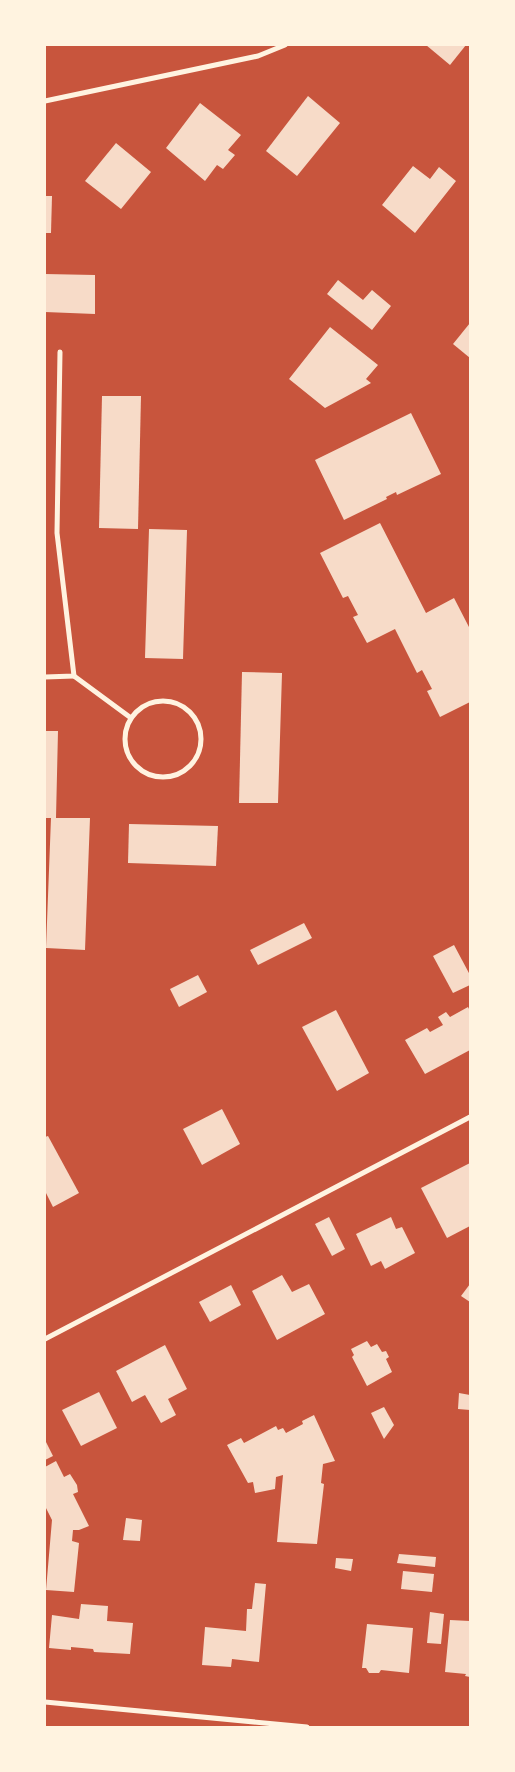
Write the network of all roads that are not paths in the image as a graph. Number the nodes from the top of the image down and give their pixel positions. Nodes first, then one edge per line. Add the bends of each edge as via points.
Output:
1 (285, 45) edge
2 (45, 100) edge
3 (60, 352) dead end
4 (74, 676) junction
5 (45, 677) edge
6 (132, 718) junction
7 (470, 1117) edge
8 (45, 1339) edge
9 (45, 1702) edge
10 (307, 1727) edge

1 - 2 street via 258,56
3 - 4 street via 57,533
4 - 5 street
4 - 6 street
6 - 6 street via 126,730 125,743 137,767 160,778 174,776 195,761 201,736 194,718 178,705 153,703 141,708
7 - 8 street
9 - 10 street

